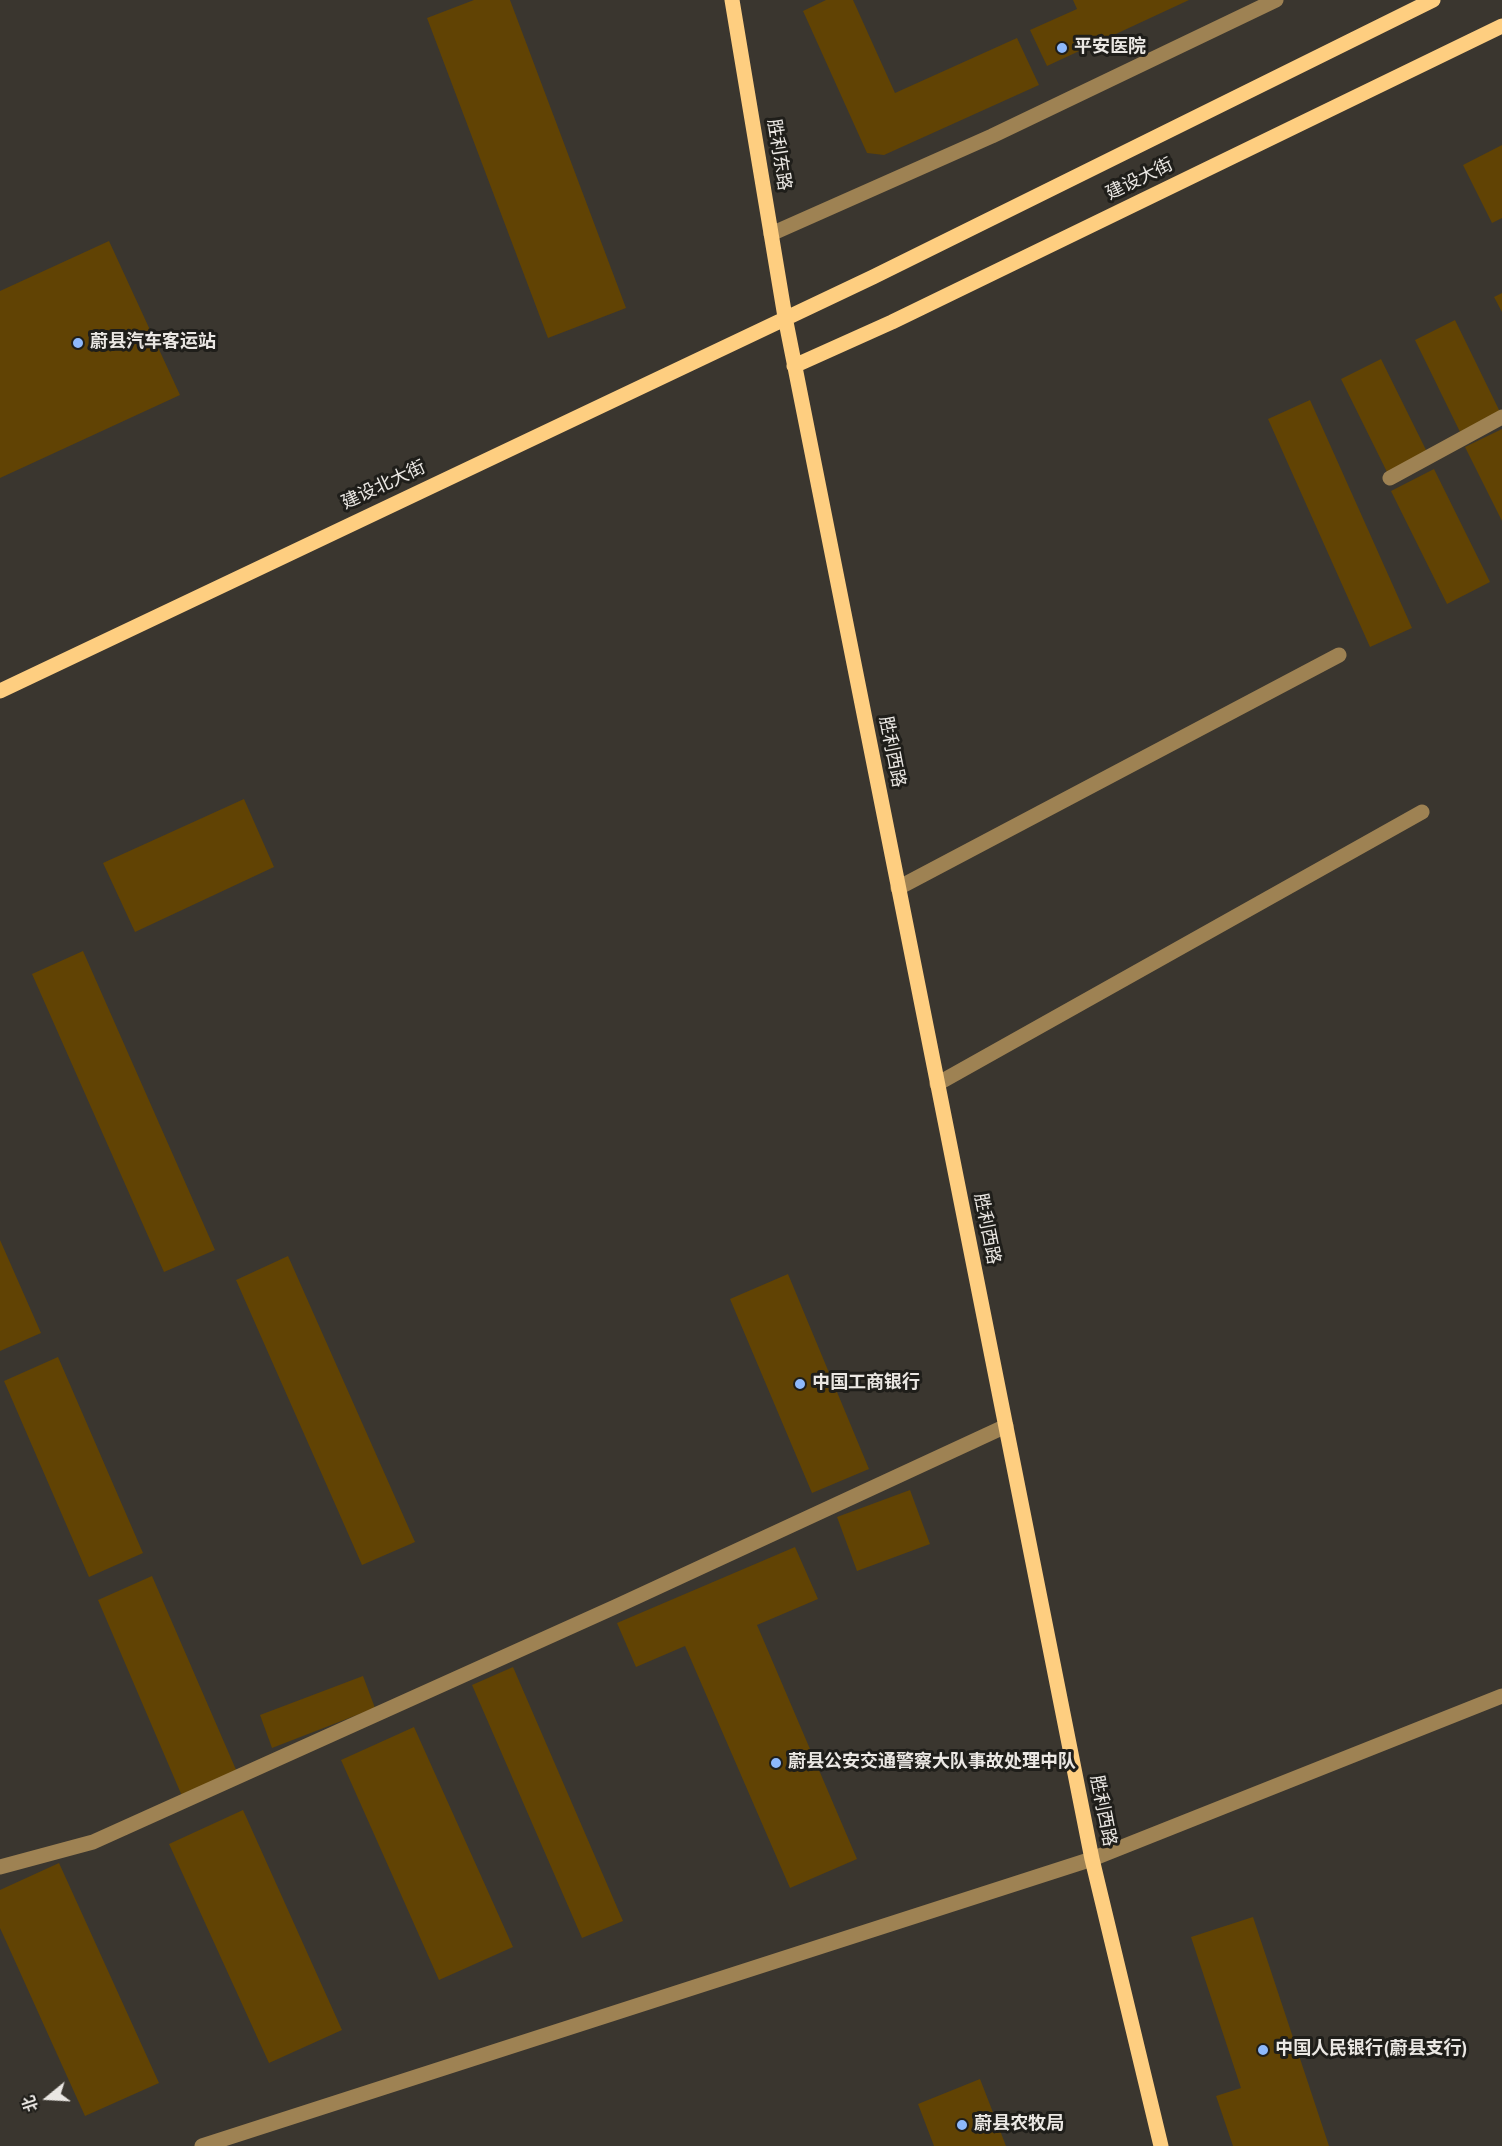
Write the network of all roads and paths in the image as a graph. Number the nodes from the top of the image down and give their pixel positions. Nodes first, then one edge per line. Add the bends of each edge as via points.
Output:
1 (732, 0) edge
2 (1276, 0) edge
3 (1433, 0) edge
4 (1502, 26) edge
5 (771, 234) junction
6 (784, 317) junction
7 (794, 366) junction
8 (1502, 417) edge
9 (1390, 478) dead end
10 (1339, 655) dead end
11 (0, 691) edge
12 (1422, 812) dead end
13 (898, 888) junction
14 (937, 1084) junction
15 (1006, 1426) junction
16 (1502, 1696) edge
17 (1092, 1859) junction
18 (0, 1867) edge
19 (201, 2146) edge
20 (1161, 2146) edge

1 - 5 main road, 胜利东路
2 - 5 street via 992,136
3 - 6 main road, 建设大街 via 883,272
4 - 7 main road, 建设大街
5 - 6 main road, 胜利东路
6 - 7 main road, 胜利西路
6 - 11 main road, 建设北大街
7 - 13 main road, 胜利西路
8 - 9 street
10 - 13 street
12 - 14 street
13 - 14 main road, 胜利西路
14 - 15 main road, 胜利西路
15 - 17 main road, 胜利西路
15 - 18 street via 93,1842
16 - 17 street
17 - 19 street
17 - 20 main road, 胜利西路

